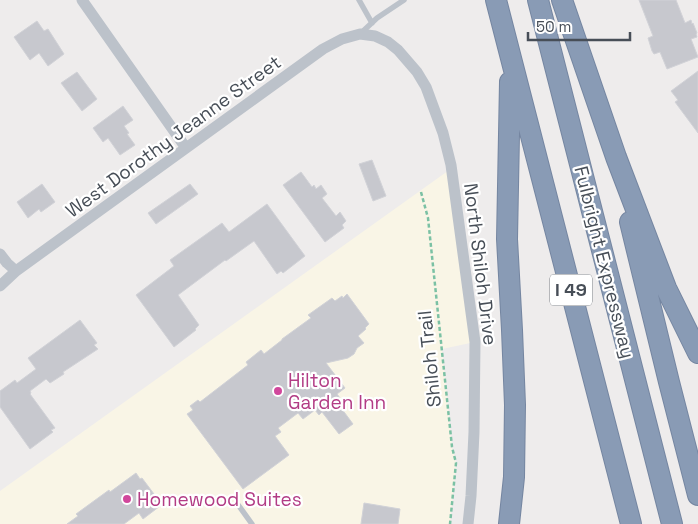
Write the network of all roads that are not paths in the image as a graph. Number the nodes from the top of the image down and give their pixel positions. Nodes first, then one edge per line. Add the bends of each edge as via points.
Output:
1 (82, 0) edge
2 (359, 0) edge
3 (404, 0) edge
4 (496, 0) edge
5 (538, 0) edge
6 (562, 0) edge
7 (372, 23) junction
8 (360, 34) junction
9 (375, 36) joint
10 (510, 55) junction
11 (186, 148) junction
12 (616, 157) junction
13 (0, 254) edge
14 (16, 271) junction
15 (0, 286) edge
16 (698, 353) edge
17 (698, 495) edge
18 (239, 506) dead end
19 (252, 524) edge
20 (468, 524) edge
21 (509, 524) edge
22 (631, 524) edge
23 (672, 524) edge

1 - 11 street
2 - 7 lane
3 - 7 lane
4 - 10 highway, Fulbright Expressway / I 49
5 - 23 highway, Fulbright Expressway / I 49
6 - 12 highway
7 - 8 lane
8 - 9 street, West Dorothy Jeanne Street
8 - 11 street, West Dorothy Jeanne Street via 323,49
9 - 20 street, North Shiloh Drive via 398,50 426,87 451,165 475,342
10 - 21 highway via 506,239 515,405 514,477
10 - 22 highway, Fulbright Expressway / I 49
11 - 14 street, West Dorothy Jeanne Street
12 - 16 highway via 666,288
12 - 17 highway via 636,251
13 - 14 street
14 - 15 street, West Dorothy Jeanne Street
18 - 19 lane

